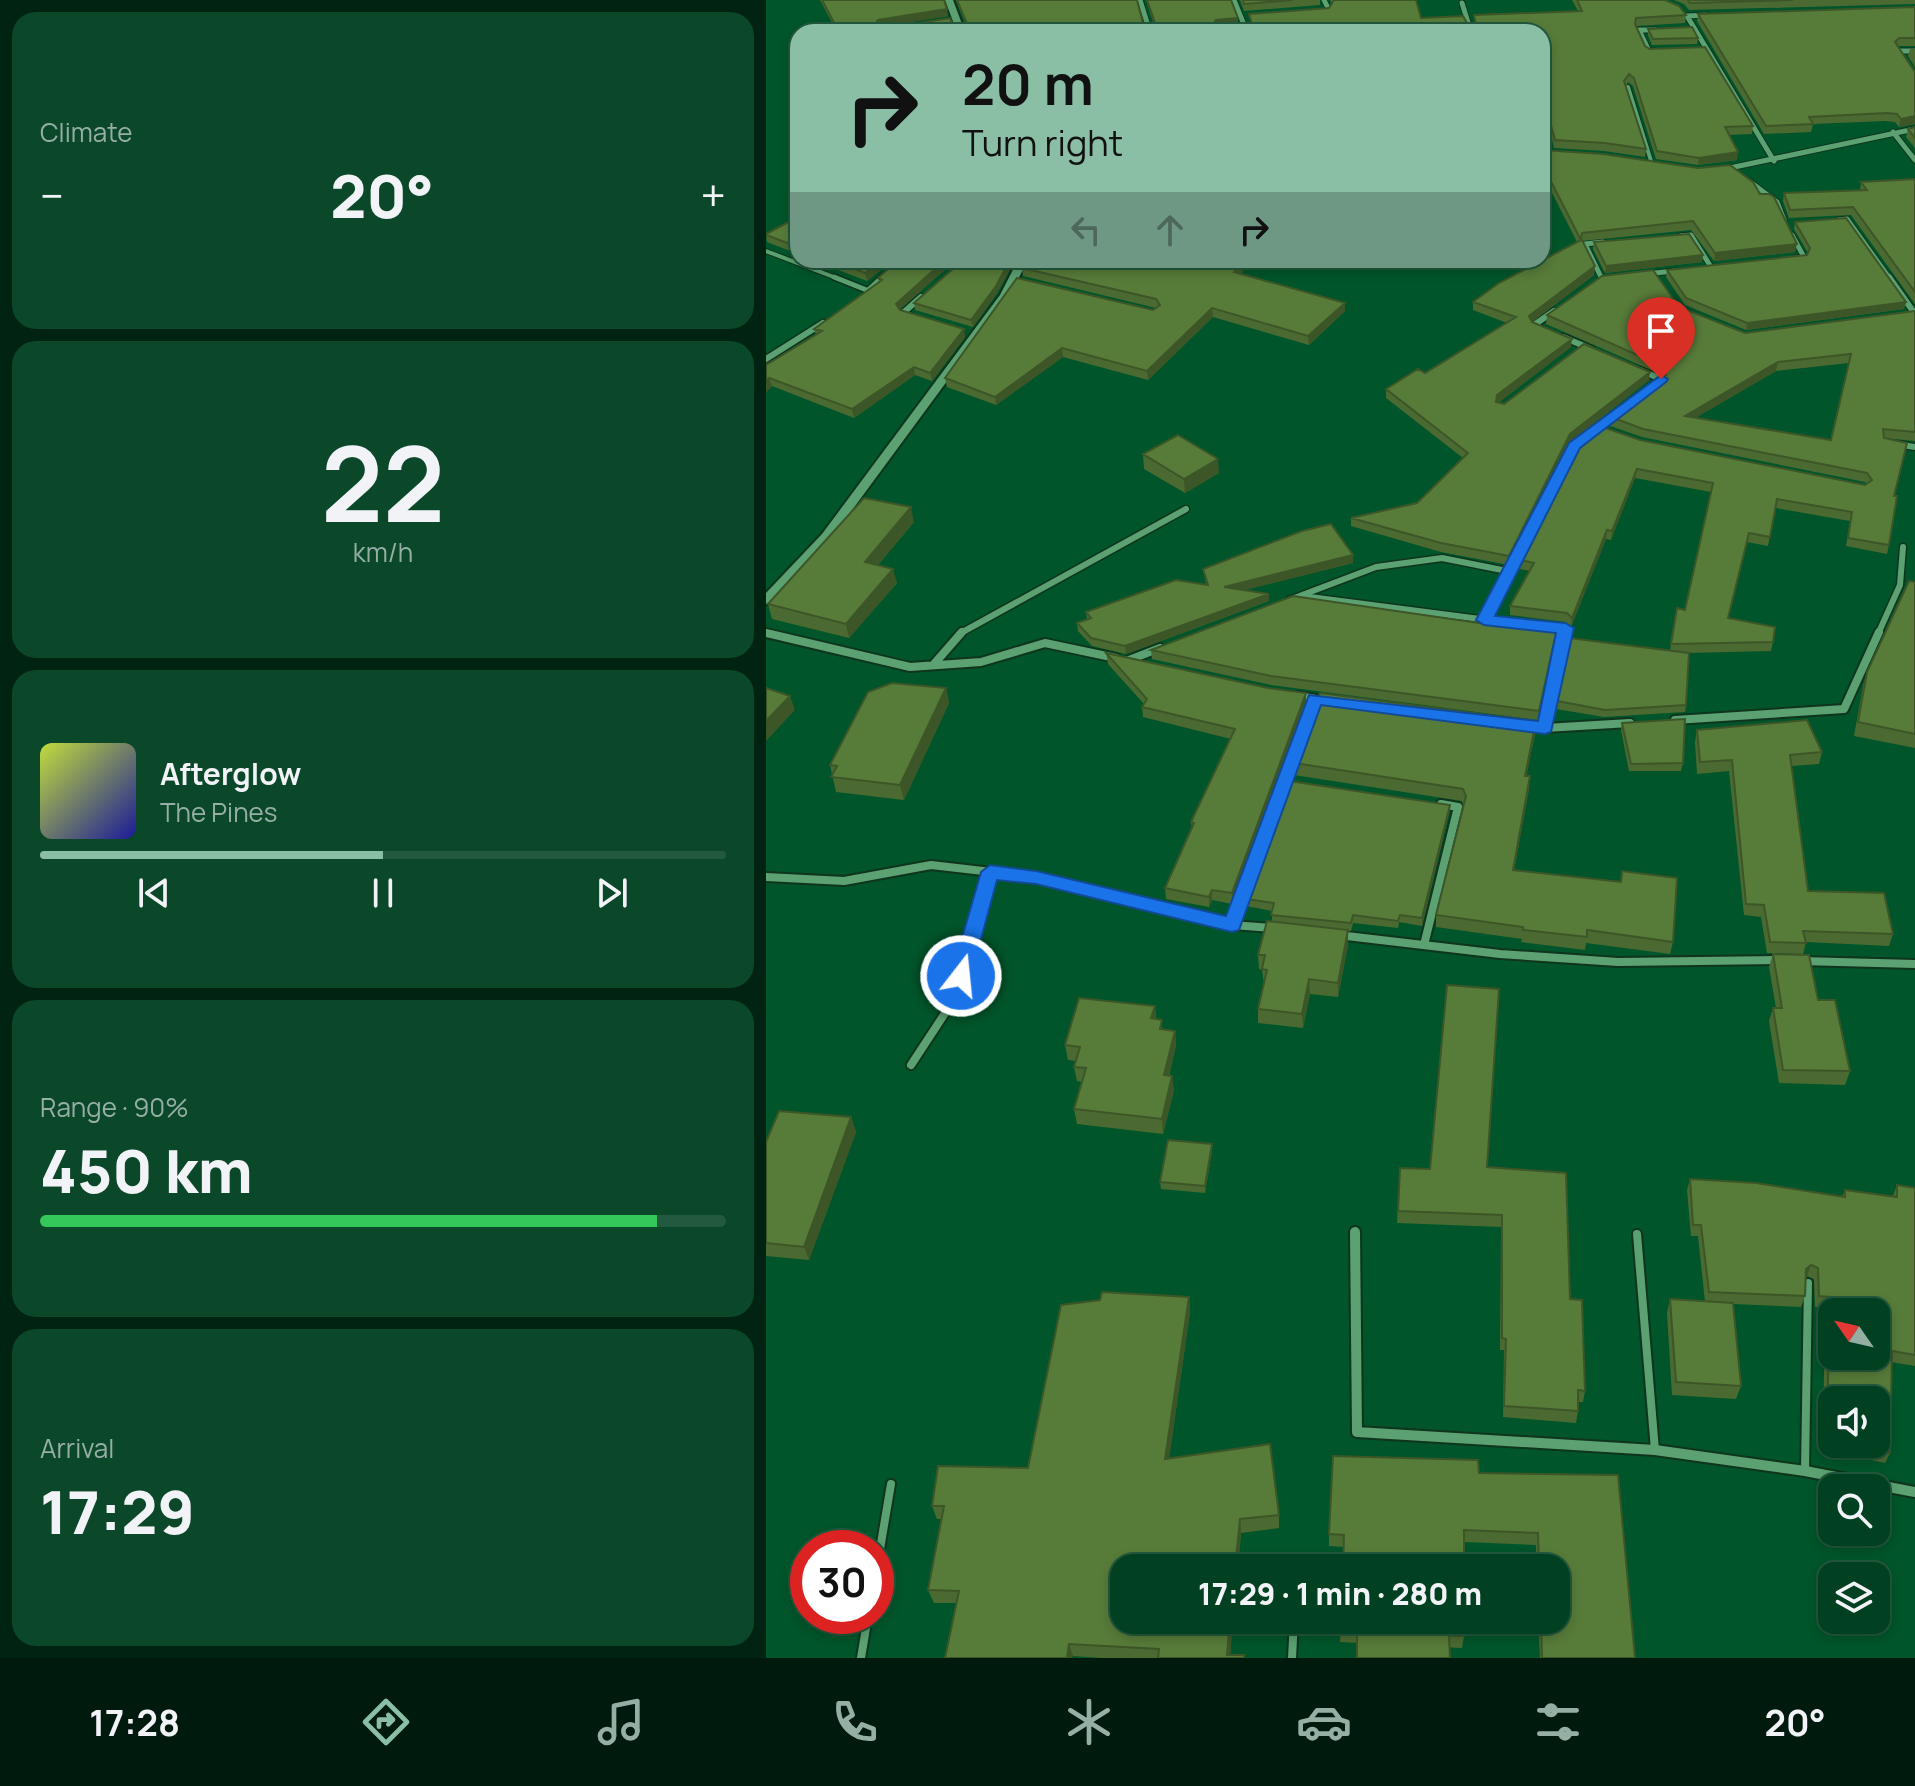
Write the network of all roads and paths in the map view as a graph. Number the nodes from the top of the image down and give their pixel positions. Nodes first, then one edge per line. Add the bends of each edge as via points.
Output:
1 (949, 0) edge
2 (1140, 0) edge
3 (1234, 0) edge
4 (1324, 0) edge
5 (1462, 3) dead end
6 (1681, 9) edge
7 (1314, 11) edge
8 (1717, 15) edge
9 (1256, 16) edge
10 (1687, 16) junction
11 (1241, 17) junction
12 (958, 24) edge
13 (1148, 24) edge
14 (1244, 24) edge
15 (1469, 24) edge
16 (1695, 28) junction
17 (1667, 29) edge
18 (1681, 29) edge
19 (1708, 49) junction
20 (1693, 50) edge
21 (1664, 51) edge
22 (1915, 51) edge
23 (1906, 64) edge
24 (1628, 87) edge
25 (1915, 129) edge
26 (1893, 132) junction
27 (1550, 153) edge
28 (1561, 153) edge
29 (1915, 160) edge
30 (1774, 161) junction
31 (1640, 162) edge
32 (1652, 164) junction
33 (1667, 166) edge
34 (1732, 168) junction
35 (1721, 169) edge
36 (1832, 220) edge
37 (1676, 236) edge
38 (1615, 241) edge
39 (766, 251) edge
40 (1789, 259) edge
41 (790, 260) edge
42 (1726, 266) edge
43 (1711, 267) junction
44 (810, 268) edge
45 (893, 268) edge
46 (1019, 268) edge
47 (1697, 269) edge
48 (1683, 270) edge
49 (1655, 273) junction
50 (1628, 275) edge
51 (1614, 276) edge
52 (1601, 277) junction
53 (1013, 279) junction
54 (1027, 283) edge
55 (1590, 285) edge
56 (1664, 286) edge
57 (869, 291) junction
58 (926, 293) edge
59 (860, 298) edge
60 (1556, 309) edge
61 (1899, 316) edge
62 (917, 317) edge
63 (830, 319) edge
64 (962, 330) edge
65 (1546, 330) edge
66 (976, 334) junction
67 (1559, 335) edge
68 (1583, 345) junction
69 (1596, 351) edge
70 (1572, 354) edge
71 (766, 359) edge
72 (1635, 368) edge
73 (1597, 427) junction
74 (1611, 432) edge
75 (1885, 442) edge
76 (1915, 447) edge
77 (1186, 509) dead end
78 (1903, 547) dead end
79 (1512, 572) junction
80 (1301, 596) junction
81 (766, 600) edge
82 (1286, 601) edge
83 (1484, 620) junction
84 (1525, 624) edge
85 (1538, 626) edge
86 (766, 633) edge
87 (1172, 644) edge
88 (1129, 660) junction
89 (934, 664) junction
90 (1143, 664) edge
91 (1285, 694) edge
92 (1315, 699) junction
93 (1346, 703) edge
94 (1671, 720) edge
95 (1640, 722) edge
96 (1515, 724) edge
97 (1545, 728) junction
98 (1284, 781) junction
99 (1300, 783) edge
100 (1426, 802) edge
101 (990, 872) junction
102 (766, 877) edge
103 (1232, 925) junction
104 (1286, 930) edge
105 (1331, 934) edge
106 (1424, 945) junction
107 (1915, 964) edge
108 (911, 1065) dead end
109 (1355, 1232) dead end
110 (1637, 1234) dead end
111 (1808, 1283) edge
112 (1655, 1450) junction
113 (1805, 1471) junction
114 (891, 1484) dead end
115 (1915, 1492) edge
116 (883, 1530) edge
117 (865, 1634) edge
118 (1293, 1634) edge
119 (861, 1658) edge
120 (1292, 1658) edge

1 - 12 street
2 - 13 street
3 - 11 street
4 - 7 street via 1329,10
5 - 15 street
6 - 10 street
8 - 10 street
9 - 11 street
10 - 16 street
11 - 14 street
16 - 18 street
16 - 19 street
17 - 21 street via 1639,30 1649,51
19 - 20 street
19 - 30 street
22 - 23 street via 1898,51
24 - 32 lane
25 - 26 street
26 - 29 street
26 - 30 street
27 - 28 street
30 - 34 street
31 - 32 street
32 - 33 street
34 - 35 street
34 - 40 street via 1777,202 1804,257
36 - 61 street via 1847,219 1915,314
37 - 43 street via 1691,235
38 - 52 street via 1585,244
39 - 41 lane
42 - 43 street
43 - 47 street
44 - 57 lane
45 - 57 street
46 - 53 street
48 - 49 street
49 - 50 street
49 - 56 street
51 - 52 street
52 - 55 street
53 - 54 lane
53 - 66 street
57 - 59 street
58 - 62 street via 903,313
60 - 65 street via 1534,325
63 - 71 street
64 - 66 street
66 - 81 street via 826,537
67 - 68 street
68 - 69 street
68 - 70 lane
72 - 73 street via 1661,379
73 - 74 street
73 - 79 street via 1574,446
75 - 76 street
77 - 89 street via 958,634
78 - 94 street via 1900,585 1844,709
79 - 80 street via 1442,558 1376,567
79 - 83 street
80 - 82 street
80 - 83 street
83 - 84 street
85 - 97 street via 1565,628
86 - 89 street via 910,667
87 - 88 street
88 - 89 street via 1045,643 981,662
88 - 90 street
91 - 92 street
92 - 93 street
92 - 98 street
95 - 97 street
96 - 97 street
98 - 99 street
98 - 103 street
100 - 106 street via 1458,807
101 - 102 street via 931,865 844,881
101 - 103 street via 1036,877
101 - 108 street via 953,1001
103 - 104 street
105 - 106 street
106 - 107 street via 1618,962
109 - 112 street via 1357,1432
110 - 112 lane
111 - 113 lane
112 - 113 street
113 - 115 street
114 - 116 lane
117 - 119 lane
118 - 120 lane

